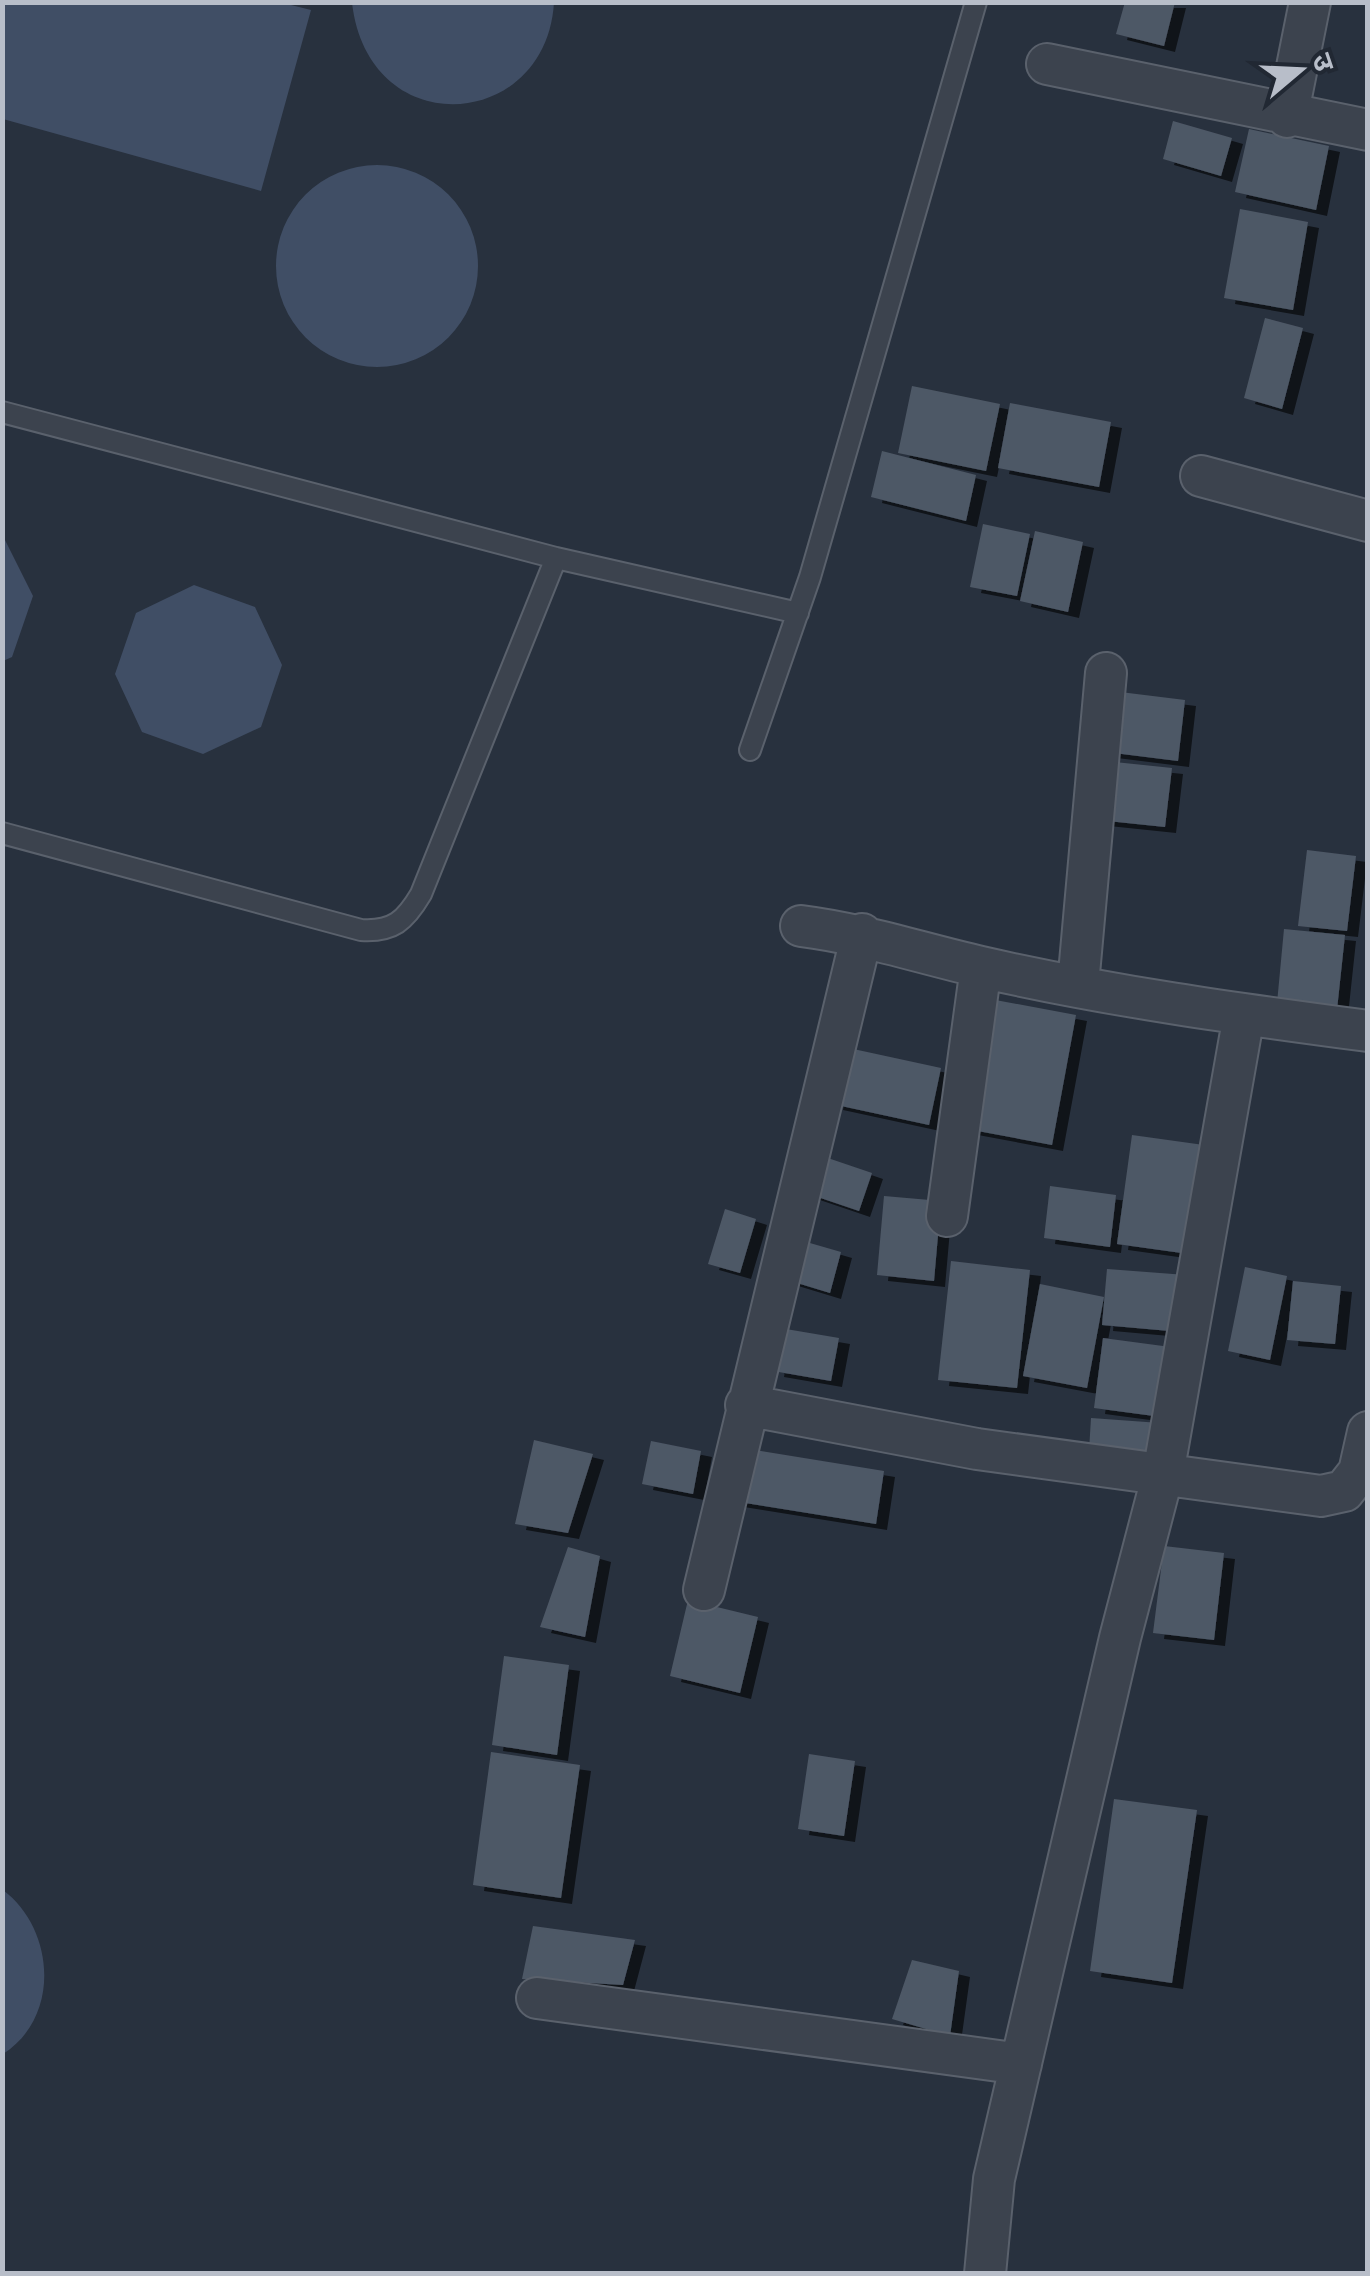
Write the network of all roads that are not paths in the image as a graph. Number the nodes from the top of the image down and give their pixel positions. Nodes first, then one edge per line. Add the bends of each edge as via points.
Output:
1 (976, 2) edge
2 (1310, 2) edge
3 (1046, 64) dead end
4 (1287, 116) junction
5 (1368, 130) edge
6 (2, 412) edge
7 (1201, 476) dead end
8 (1368, 521) edge
9 (556, 558) junction
10 (798, 614) junction
11 (1106, 673) dead end
12 (750, 750) dead end
13 (2, 833) edge
14 (802, 926) dead end
15 (862, 934) junction
16 (981, 967) junction
17 (1078, 985) junction
18 (1244, 1015) junction
19 (1368, 1031) edge
20 (947, 1216) dead end
21 (746, 1405) junction
22 (1368, 1432) edge
23 (1163, 1474) junction
24 (704, 1590) dead end
25 (537, 1998) dead end
26 (1021, 2064) junction
27 (985, 2274) edge

1 - 10 lane
2 - 4 street
3 - 4 street
4 - 5 street
6 - 9 lane
7 - 8 street
9 - 10 lane
9 - 13 lane via 421,894 408,917 386,931 361,930
10 - 12 lane
11 - 17 street
14 - 15 street
15 - 16 street
15 - 21 street
16 - 17 street
16 - 20 street
17 - 18 street
18 - 19 street
18 - 23 street
21 - 23 street
21 - 24 street
22 - 23 street via 1359,1472 1344,1492 1321,1496
23 - 26 street
25 - 26 street
26 - 27 street via 994,2178

